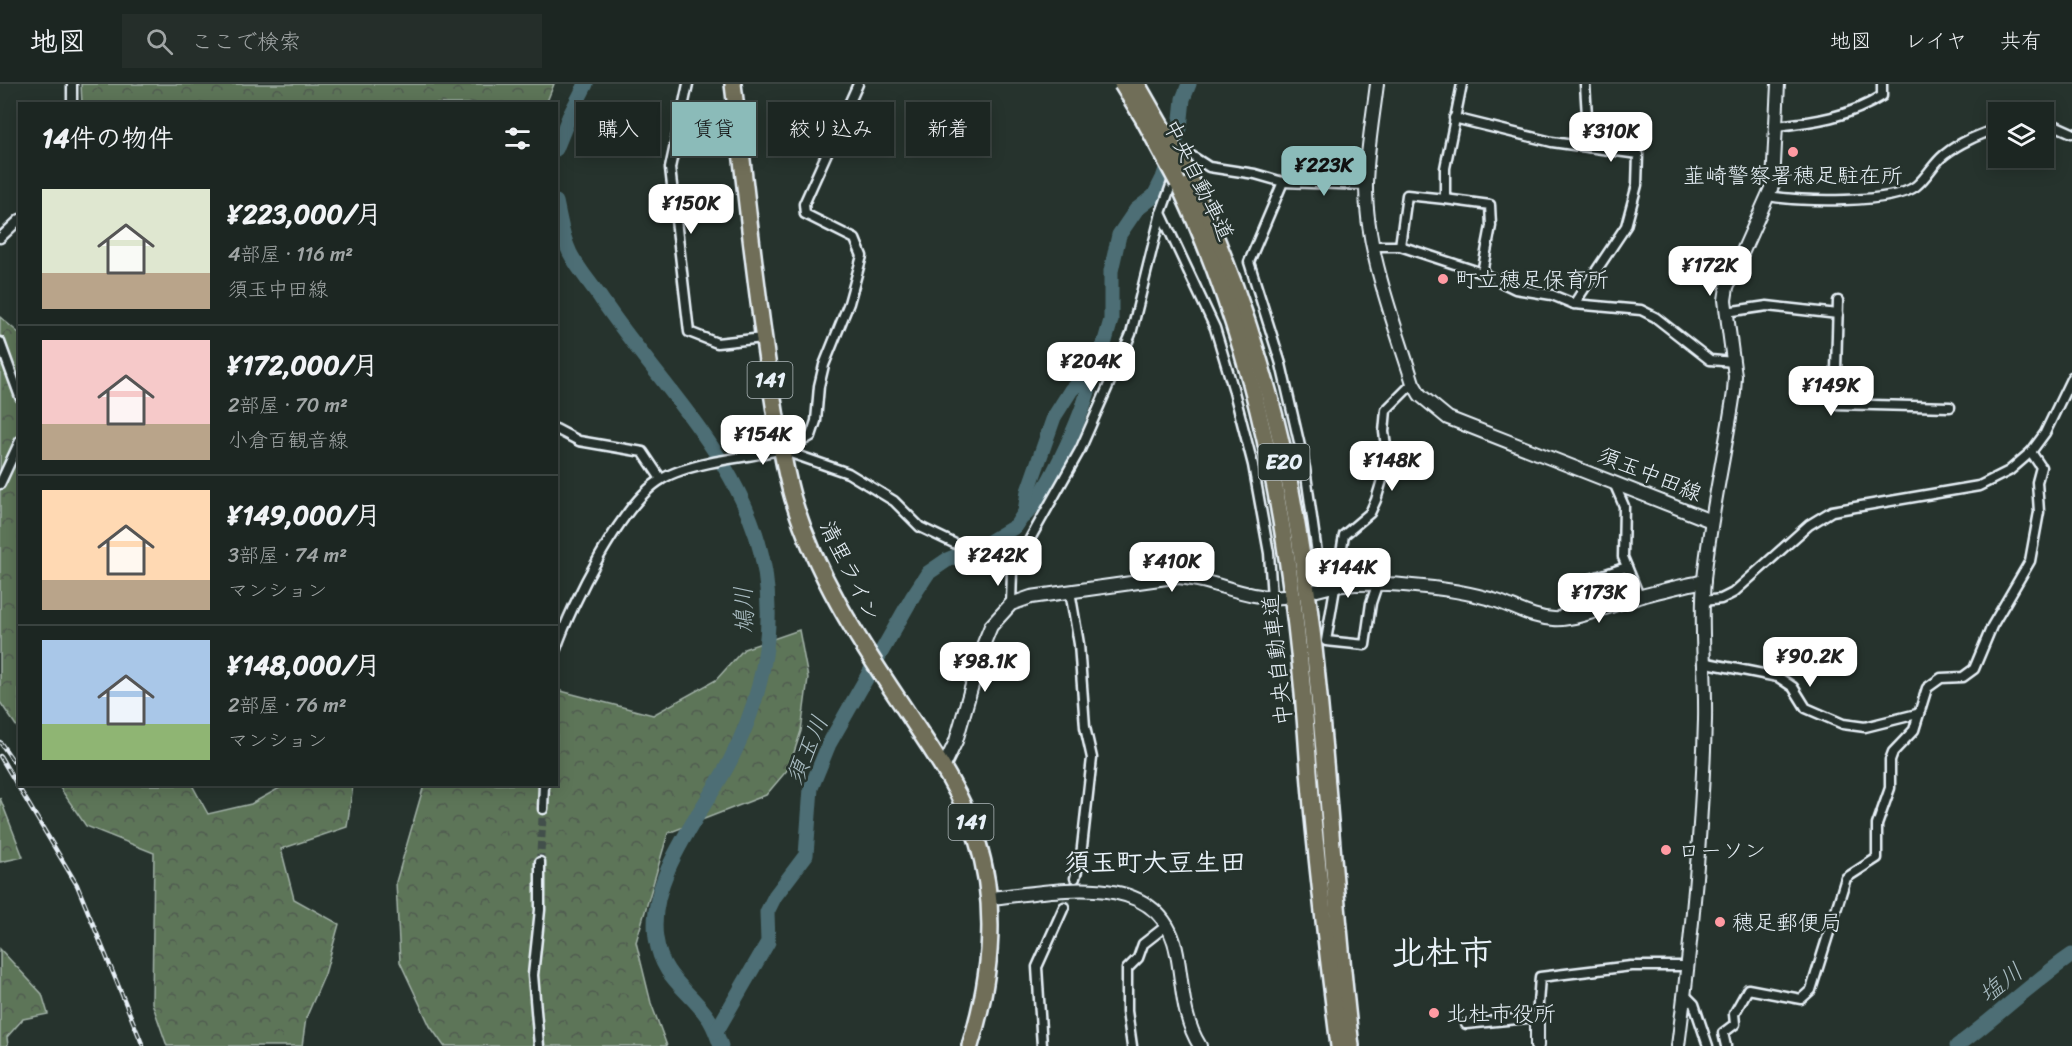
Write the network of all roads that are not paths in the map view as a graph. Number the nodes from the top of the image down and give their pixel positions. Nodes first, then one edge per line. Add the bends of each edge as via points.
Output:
1 (72, 84) edge
2 (688, 84) edge
3 (733, 84) edge
4 (858, 84) edge
5 (1122, 84) edge
6 (1137, 84) edge
7 (1377, 84) edge
8 (1462, 84) edge
9 (1586, 84) edge
10 (1778, 84) edge
11 (1882, 84) edge
12 (72, 102) edge
13 (1454, 118) junction
14 (2054, 125) edge
15 (1776, 126) junction
16 (1988, 132) edge
17 (2072, 133) edge
18 (1589, 147) junction
19 (1182, 176) junction
20 (1283, 182) junction
21 (1366, 185) junction
22 (1769, 196) junction
23 (1445, 199) junction
24 (1161, 213) junction
25 (18, 221) edge
26 (0, 238) edge
27 (1373, 246) junction
28 (1400, 246) junction
29 (1482, 273) junction
30 (1838, 301) dead end
31 (1574, 304) junction
32 (1726, 312) junction
33 (1838, 314) junction
34 (764, 338) junction
35 (0, 342) edge
36 (1734, 362) junction
37 (2072, 377) edge
38 (1413, 383) junction
39 (18, 392) edge
40 (1950, 407) dead end
41 (558, 430) edge
42 (18, 445) edge
43 (782, 450) junction
44 (2031, 452) junction
45 (661, 479) junction
46 (1614, 483) junction
47 (0, 484) edge
48 (1711, 521) junction
49 (1627, 567) junction
50 (1012, 571) junction
51 (1704, 581) junction
52 (1335, 585) junction
53 (1377, 585) junction
54 (1319, 589) joint
55 (1070, 591) junction
56 (1639, 596) junction
57 (1277, 598) joint
58 (1703, 601) junction
59 (1011, 604) junction
60 (1555, 620) junction
61 (558, 644) edge
62 (1702, 662) junction
63 (1917, 714) junction
64 (943, 768) junction
65 (1317, 770) junction
66 (544, 786) edge
67 (543, 809) tunnel mouth
68 (540, 862) tunnel mouth
69 (1075, 878) tunnel mouth
70 (990, 898) junction
71 (1064, 907) tunnel mouth
72 (1166, 926) junction
73 (1340, 948) junction
74 (1688, 966) junction
75 (1685, 995) junction
76 (1537, 1017) junction
77 (1466, 1024) dead end
78 (539, 1046) edge
79 (969, 1046) edge
80 (1042, 1046) edge
81 (1132, 1046) edge
82 (1200, 1046) edge
83 (1339, 1046) edge
84 (1352, 1046) edge
85 (1361, 1046) edge
86 (1537, 1046) edge
87 (1678, 1046) edge
88 (1708, 1046) edge
89 (1726, 1046) edge

1 - 12 street
2 - 34 street via 670,168 688,332 717,343
3 - 34 highway, 清里ライン / 141
4 - 43 street via 804,204 805,214 811,219 855,239 862,256 849,303 824,365 811,436
5 - 19 highway, 中央自動車道 / E20, bridge
6 - 19 highway, 中央自動車道 / E20, bridge
7 - 21 main road, 須玉中田線
8 - 13 street
9 - 18 street
10 - 15 main road
11 - 15 street via 1882,96 1865,107 1823,121
13 - 18 street
13 - 23 street via 1445,168
14 - 17 street
15 - 22 main road via 1775,170
16 - 22 street via 1944,155 1914,187 1875,198 1792,201
18 - 31 street via 1638,154 1637,185 1626,226
19 - 65 highway, 中央自動車道 / E20 via 1229,307 1270,452
20 - 21 street
20 - 24 street via 1209,167 1184,151
20 - 54 street via 1249,262 1281,364 1305,468
21 - 27 main road, 須玉中田線
22 - 32 main road via 1731,275
23 - 28 street via 1407,195
23 - 29 street via 1490,205 1491,226
24 - 50 street via 1131,334 1080,450
24 - 57 street via 1215,328 1253,465
25 - 26 street
27 - 28 street
27 - 38 main road, 須玉中田線
28 - 29 street
29 - 31 street via 1515,289 1552,295
30 - 33 street
31 - 36 street via 1641,310 1710,360
32 - 33 street via 1767,306
32 - 36 main road
33 - 40 street via 1835,404
34 - 43 highway, 清里ライン / 141
35 - 39 street
36 - 48 main road via 1734,392
37 - 44 street via 2045,433
38 - 46 main road, 須玉中田線 via 1419,395 1448,418
38 - 52 street via 1386,411 1388,460 1370,513 1344,535
41 - 45 street via 579,441 643,452
42 - 47 street
43 - 45 street via 706,463
43 - 50 street via 848,473 894,501 920,527
43 - 64 highway, 清里ライン / 141 via 810,547 832,594
44 - 58 street via 2009,471 1979,486 1832,511 1809,525 1733,593
44 - 63 street via 2041,467 2037,482 2040,502 2030,561 1992,626 1974,669 1963,677 1933,682
45 - 61 street via 638,500 587,576
46 - 48 main road, 須玉中田線
46 - 49 street via 1624,506 1622,542
48 - 51 main road, 須玉中田線
49 - 56 street
49 - 60 street via 1591,579 1575,603
50 - 59 street
51 - 56 main road
51 - 58 main road, 須玉中田線
52 - 53 main road
52 - 53 street via 1326,641 1365,645
52 - 54 main road
53 - 60 main road via 1457,592 1497,601 1537,618
55 - 57 main road via 1174,577
55 - 59 main road
55 - 69 street via 1092,758
56 - 60 main road
58 - 62 main road, 須玉中田線
59 - 64 main road via 1000,613 984,643 956,741
62 - 63 street via 1778,677 1793,687 1806,708 1843,724 1865,727
62 - 74 main road, 須玉中田線 via 1705,718 1700,845
63 - 89 street via 1914,730 1890,760 1890,788 1877,825 1877,858 1846,878 1810,990 1801,999 1748,989 1734,1014 1735,1024 1723,1033
64 - 70 highway, 清里ライン / 141 via 965,806 978,841
65 - 73 highway, 中央自動車道 / E20
65 - 83 highway, 中央自動車道 / E20 via 1326,948
66 - 67 street
68 - 78 street via 533,975
70 - 72 main road via 1104,889 1144,902
70 - 79 highway, 清里ライン / 141 via 989,964
71 - 80 street via 1037,967
72 - 81 street via 1143,944 1138,958 1127,969
72 - 82 main road via 1177,953 1187,1019
73 - 84 highway, 中央自動車道 / E20
73 - 85 highway
74 - 75 main road, 須玉中田線
74 - 76 street via 1631,966 1540,977
75 - 87 main road, 須玉中田線
75 - 88 street via 1695,1004
76 - 77 street
76 - 86 main road

